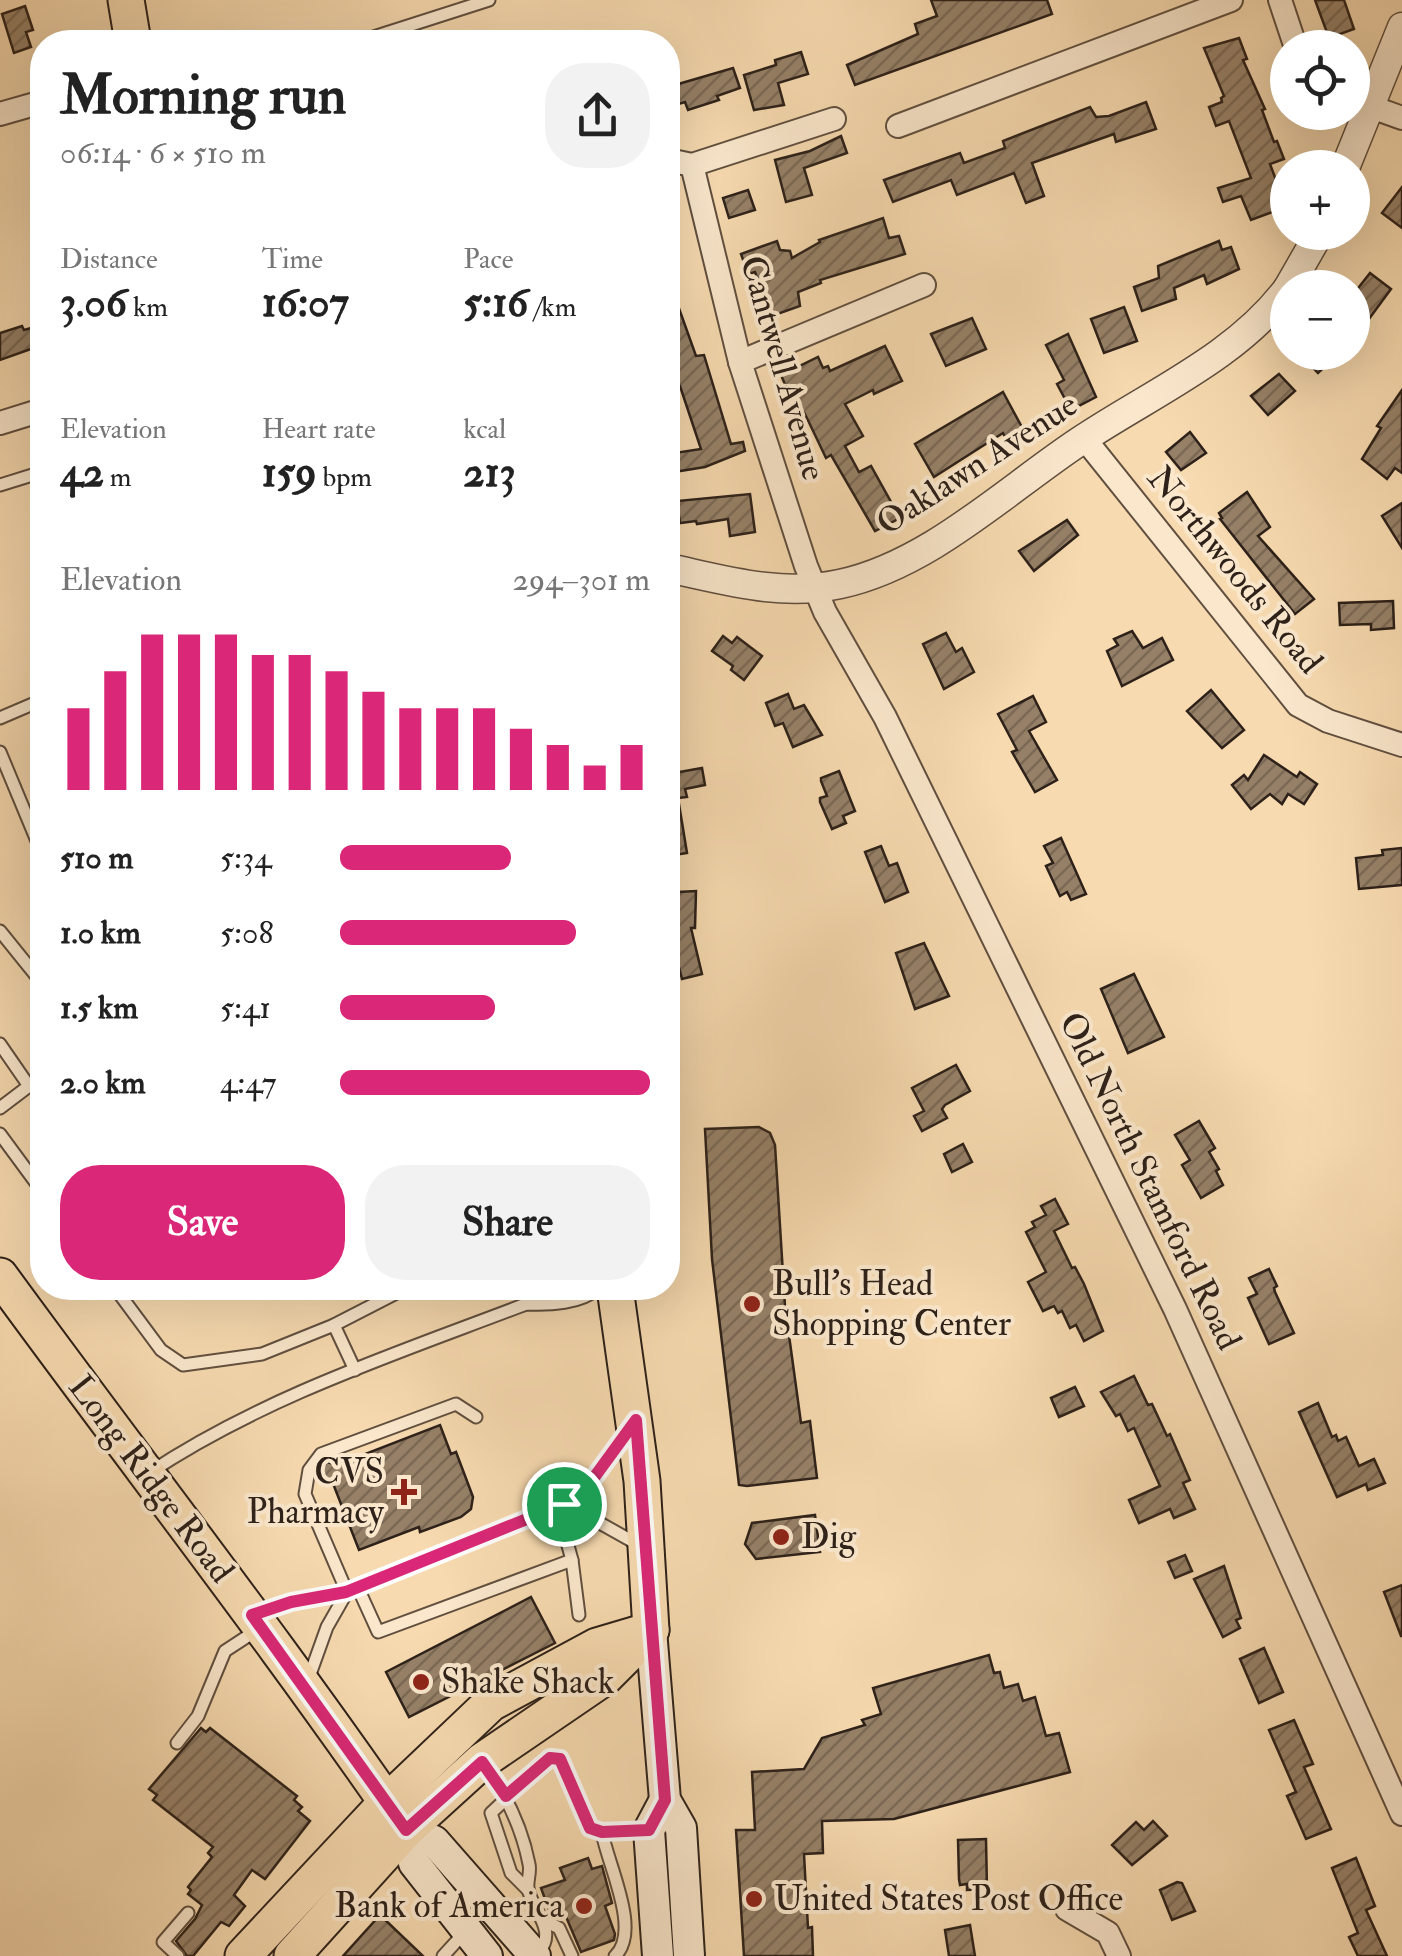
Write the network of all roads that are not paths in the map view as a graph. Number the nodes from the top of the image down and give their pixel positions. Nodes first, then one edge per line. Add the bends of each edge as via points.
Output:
1 (126, 0) edge
2 (489, 0) edge
3 (1232, 0) edge
4 (1280, 0) edge
5 (1402, 27) edge
6 (132, 30) edge
7 (395, 30) edge
8 (1290, 30) edge
9 (1370, 85) edge
10 (30, 105) edge
11 (1370, 107) edge
12 (0, 114) edge
13 (1402, 118) edge
14 (834, 119) dead end
15 (898, 126) dead end
16 (680, 162) edge
17 (692, 165) junction
18 (924, 285) dead end
19 (1270, 309) edge
20 (740, 362) junction
21 (30, 414) edge
22 (0, 423) edge
23 (1084, 438) junction
24 (30, 476) edge
25 (0, 485) edge
26 (680, 571) edge
27 (815, 588) junction
28 (30, 705) edge
29 (0, 718) edge
30 (1402, 745) edge
31 (0, 752) edge
32 (30, 824) edge
33 (0, 931) edge
34 (30, 968) edge
35 (0, 1044) edge
36 (0, 1108) edge
37 (0, 1134) edge
38 (30, 1175) edge
39 (0, 1276) edge
40 (124, 1300) edge
41 (383, 1300) edge
42 (529, 1300) edge
43 (571, 1300) edge
44 (617, 1300) edge
45 (526, 1304) junction
46 (334, 1325) junction
47 (355, 1370) junction
48 (476, 1416) dead end
49 (636, 1420) junction
50 (146, 1476) junction
51 (322, 1478) dead end
52 (305, 1494) junction
53 (560, 1505) junction
54 (648, 1550) junction
55 (572, 1560) junction
56 (352, 1590) junction
57 (580, 1616) dead end
58 (256, 1621) junction
59 (652, 1630) junction
60 (304, 1689) junction
61 (177, 1743) dead end
62 (482, 1762) junction
63 (506, 1796) junction
64 (665, 1800) junction
65 (1402, 1814) edge
66 (396, 1816) junction
67 (649, 1830) junction
68 (602, 1832) junction
69 (528, 1890) junction
70 (1067, 1908) dead end
71 (188, 1913) dead end
72 (543, 1920) junction
73 (466, 1931) junction
74 (178, 1956) edge
75 (243, 1956) edge
76 (292, 1956) edge
77 (442, 1956) edge
78 (487, 1956) edge
79 (535, 1956) edge
80 (572, 1956) edge
81 (615, 1956) edge
82 (658, 1956) edge
83 (688, 1956) edge
84 (1119, 1956) edge

1 - 6 main road
2 - 7 lane
3 - 15 street
4 - 8 street
5 - 9 street
10 - 12 street
11 - 13 street
14 - 17 street
16 - 17 street
17 - 20 street, Cantwell Avenue
18 - 20 street
19 - 23 street, Oaklawn Avenue via 1216,354
20 - 27 street, Cantwell Avenue
21 - 22 street
23 - 27 street, Oaklawn Avenue via 924,551
23 - 30 street, Northwoods Road via 1298,705 1328,722
24 - 25 lane
26 - 27 street, Oaklawn Avenue via 746,586
27 - 65 street, Old North Stamford Road via 885,716 1175,1309
28 - 29 lane
31 - 32 lane
33 - 34 lane
35 - 36 lane via 30,1086
37 - 38 lane
39 - 50 main road, Long Ridge Road
40 - 46 lane via 161,1350 183,1365 262,1354
41 - 46 lane
42 - 45 lane
43 - 45 lane
44 - 49 main road
45 - 47 lane
46 - 47 lane
47 - 50 lane via 200,1439
48 - 52 lane via 456,1404 338,1447 309,1470
49 - 53 lane via 585,1490
49 - 54 main road
50 - 58 main road, Long Ridge Road
51 - 52 lane
52 - 56 lane
53 - 54 lane
53 - 55 lane
53 - 56 lane
54 - 59 main road
55 - 56 lane via 378,1632
55 - 57 lane
56 - 58 lane via 291,1602
56 - 60 lane via 327,1628
58 - 60 main road, Long Ridge Road
58 - 61 lane via 225,1651 198,1716
59 - 62 main road via 605,1677
59 - 64 main road
59 - 66 main road via 597,1646 490,1703
60 - 66 main road, Long Ridge Road
62 - 63 lane
62 - 66 main road
63 - 68 lane via 550,1758 560,1759 590,1828
63 - 69 lane via 530,1867
63 - 69 lane via 491,1814 511,1873
64 - 67 main road
64 - 83 main road via 682,1828
66 - 73 main road, Long Ridge Road via 414,1863
66 - 75 main road
66 - 76 main road
66 - 79 main road, Long Ridge Road via 434,1841
67 - 68 lane
67 - 82 main road
68 - 81 lane via 624,1927 624,1946
69 - 72 lane
70 - 84 street via 1108,1933
71 - 74 lane via 163,1942
72 - 79 lane via 544,1947
72 - 80 lane via 559,1928
73 - 77 lane
73 - 78 main road, Long Ridge Road

